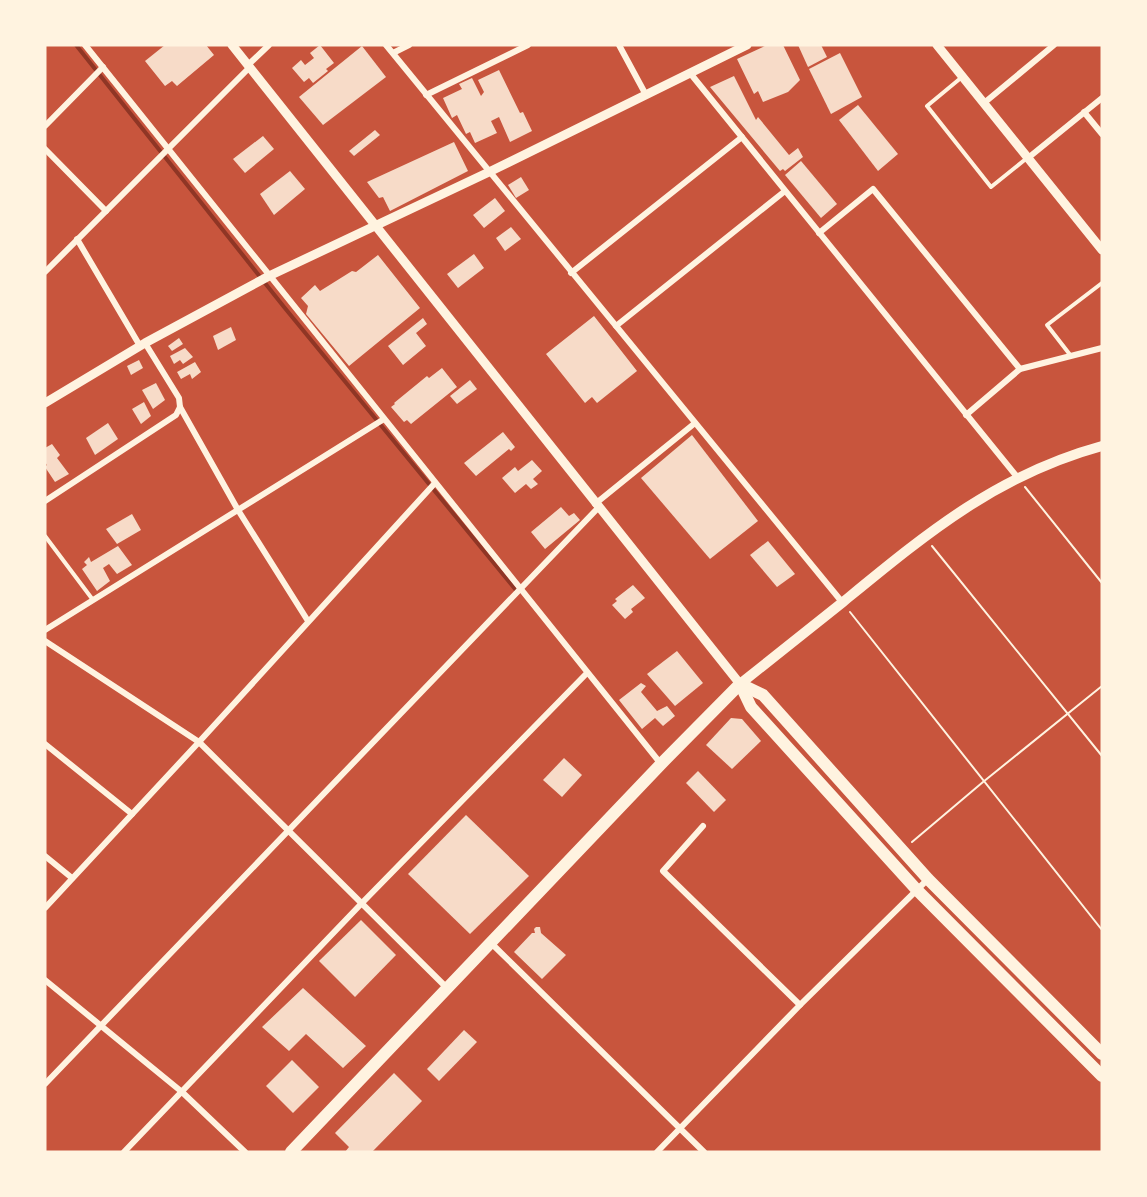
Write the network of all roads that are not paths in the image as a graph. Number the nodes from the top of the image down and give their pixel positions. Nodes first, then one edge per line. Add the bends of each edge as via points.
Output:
1 (85, 45) edge
2 (232, 45) edge
3 (269, 45) edge
4 (386, 45) edge
5 (409, 45) edge
6 (528, 45) edge
7 (619, 45) edge
8 (747, 45) edge
9 (1054, 45) edge
10 (939, 46) edge
11 (393, 53) junction
12 (249, 66) junction
13 (103, 67) junction
14 (690, 73) junction
15 (962, 76) junction
16 (426, 95) junction
17 (646, 95) junction
18 (1102, 98) edge
19 (984, 102) junction
20 (1084, 112) junction
21 (45, 126) edge
22 (1102, 134) edge
23 (742, 137) junction
24 (45, 149) edge
25 (168, 149) junction
26 (1028, 158) junction
27 (489, 172) junction
28 (785, 191) junction
29 (106, 211) junction
30 (375, 227) junction
31 (819, 233) junction
32 (77, 239) junction
33 (1102, 250) edge
34 (45, 272) edge
35 (572, 273) junction
36 (269, 276) junction
37 (1102, 283) edge
38 (616, 326) junction
39 (142, 345) junction
40 (1102, 348) edge
41 (1071, 356) junction
42 (1020, 369) junction
43 (45, 403) edge
44 (180, 407) junction
45 (966, 415) junction
46 (384, 419) junction
47 (695, 423) junction
48 (1102, 446) edge
49 (1018, 478) junction
50 (435, 483) junction
51 (45, 501) edge
52 (597, 506) junction
53 (238, 510) junction
54 (45, 536) edge
55 (520, 590) junction
56 (93, 600) junction
57 (842, 602) junction
58 (308, 621) junction
59 (45, 630) edge
60 (45, 641) edge
61 (587, 673) junction
62 (740, 684) junction
63 (199, 742) junction
64 (45, 744) edge
65 (661, 764) junction
66 (132, 814) junction
67 (703, 826) dead end
68 (287, 830) junction
69 (45, 856) edge
70 (72, 878) junction
71 (928, 879) junction
72 (916, 889) junction
73 (361, 904) junction
74 (45, 908) edge
75 (491, 944) junction
76 (45, 980) edge
77 (448, 988) junction
78 (800, 1005) junction
79 (100, 1026) junction
80 (1102, 1054) edge
81 (1102, 1076) edge
82 (45, 1084) edge
83 (182, 1092) junction
84 (680, 1129) junction
85 (124, 1152) edge
86 (245, 1152) edge
87 (291, 1152) edge
88 (657, 1152) edge
89 (704, 1152) edge

1 - 13 street
2 - 12 street
3 - 12 street
4 - 11 street
5 - 11 street
6 - 16 street
7 - 17 street
8 - 14 street
9 - 19 street
10 - 15 street
11 - 16 street
12 - 25 street
12 - 30 street
13 - 21 street
13 - 25 street
14 - 17 street
14 - 23 street
15 - 19 street
15 - 26 lane via 927,106 991,188
16 - 27 street
17 - 27 street
18 - 20 street
19 - 26 street
20 - 22 street
20 - 26 street
23 - 28 street
23 - 35 street
24 - 29 street
25 - 29 street
25 - 36 street
26 - 33 street
27 - 30 street
27 - 35 street
28 - 31 street
28 - 38 street
29 - 32 street
30 - 36 street
30 - 52 street
31 - 42 street via 873,189
31 - 45 street
32 - 34 street
32 - 39 street
35 - 38 street
36 - 39 street
36 - 46 street
37 - 41 lane via 1047,325
38 - 47 street
39 - 43 street
39 - 44 street via 179,398
40 - 41 street
41 - 42 street
42 - 45 street
44 - 51 street via 176,415
44 - 53 street
45 - 49 street
46 - 50 street
46 - 53 street
47 - 52 street
47 - 57 street
48 - 49 main road
49 - 57 main road via 963,508 923,536
50 - 55 street
50 - 58 street
52 - 55 street
52 - 62 street
53 - 56 street
53 - 58 street
54 - 56 lane
55 - 61 street
55 - 68 street
56 - 59 street
57 - 62 main road
58 - 63 street
60 - 63 street
61 - 65 street
61 - 73 street
62 - 65 highway
62 - 71 highway via 763,695
62 - 72 highway via 751,707
63 - 66 street
63 - 68 street
64 - 66 street
65 - 75 highway
66 - 70 street
67 - 78 street via 663,871
68 - 73 street
68 - 79 street
69 - 70 street
70 - 74 street
71 - 72 street
71 - 80 highway
72 - 78 street
72 - 81 highway
73 - 77 street
73 - 83 street
75 - 77 highway
75 - 84 street
76 - 79 street
77 - 87 highway
78 - 84 street
79 - 82 street
79 - 83 street
83 - 85 street
83 - 86 street
84 - 88 street
84 - 89 street

